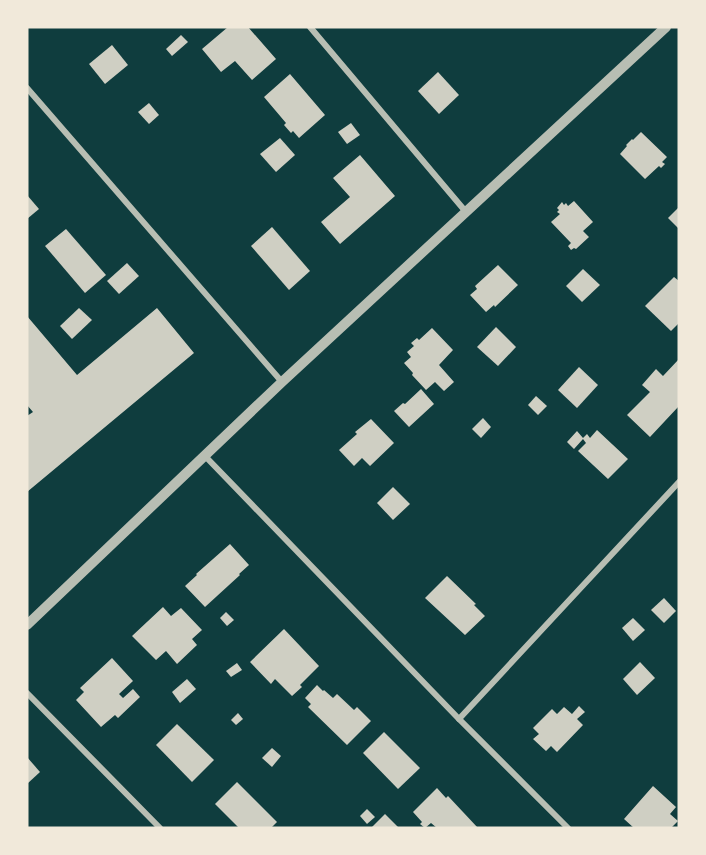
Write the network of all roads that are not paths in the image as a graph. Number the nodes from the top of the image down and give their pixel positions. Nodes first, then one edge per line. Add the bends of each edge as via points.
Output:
1 (310, 27) edge
2 (666, 27) edge
3 (27, 88) edge
4 (466, 212) junction
5 (282, 382) junction
6 (204, 455) junction
7 (679, 482) edge
8 (27, 625) edge
9 (27, 693) edge
10 (459, 719) junction
11 (160, 828) edge
12 (568, 828) edge

1 - 4 street
2 - 4 street
3 - 5 street
4 - 5 street
5 - 6 street
6 - 8 street
6 - 10 street
7 - 10 street
9 - 11 street
10 - 12 street

